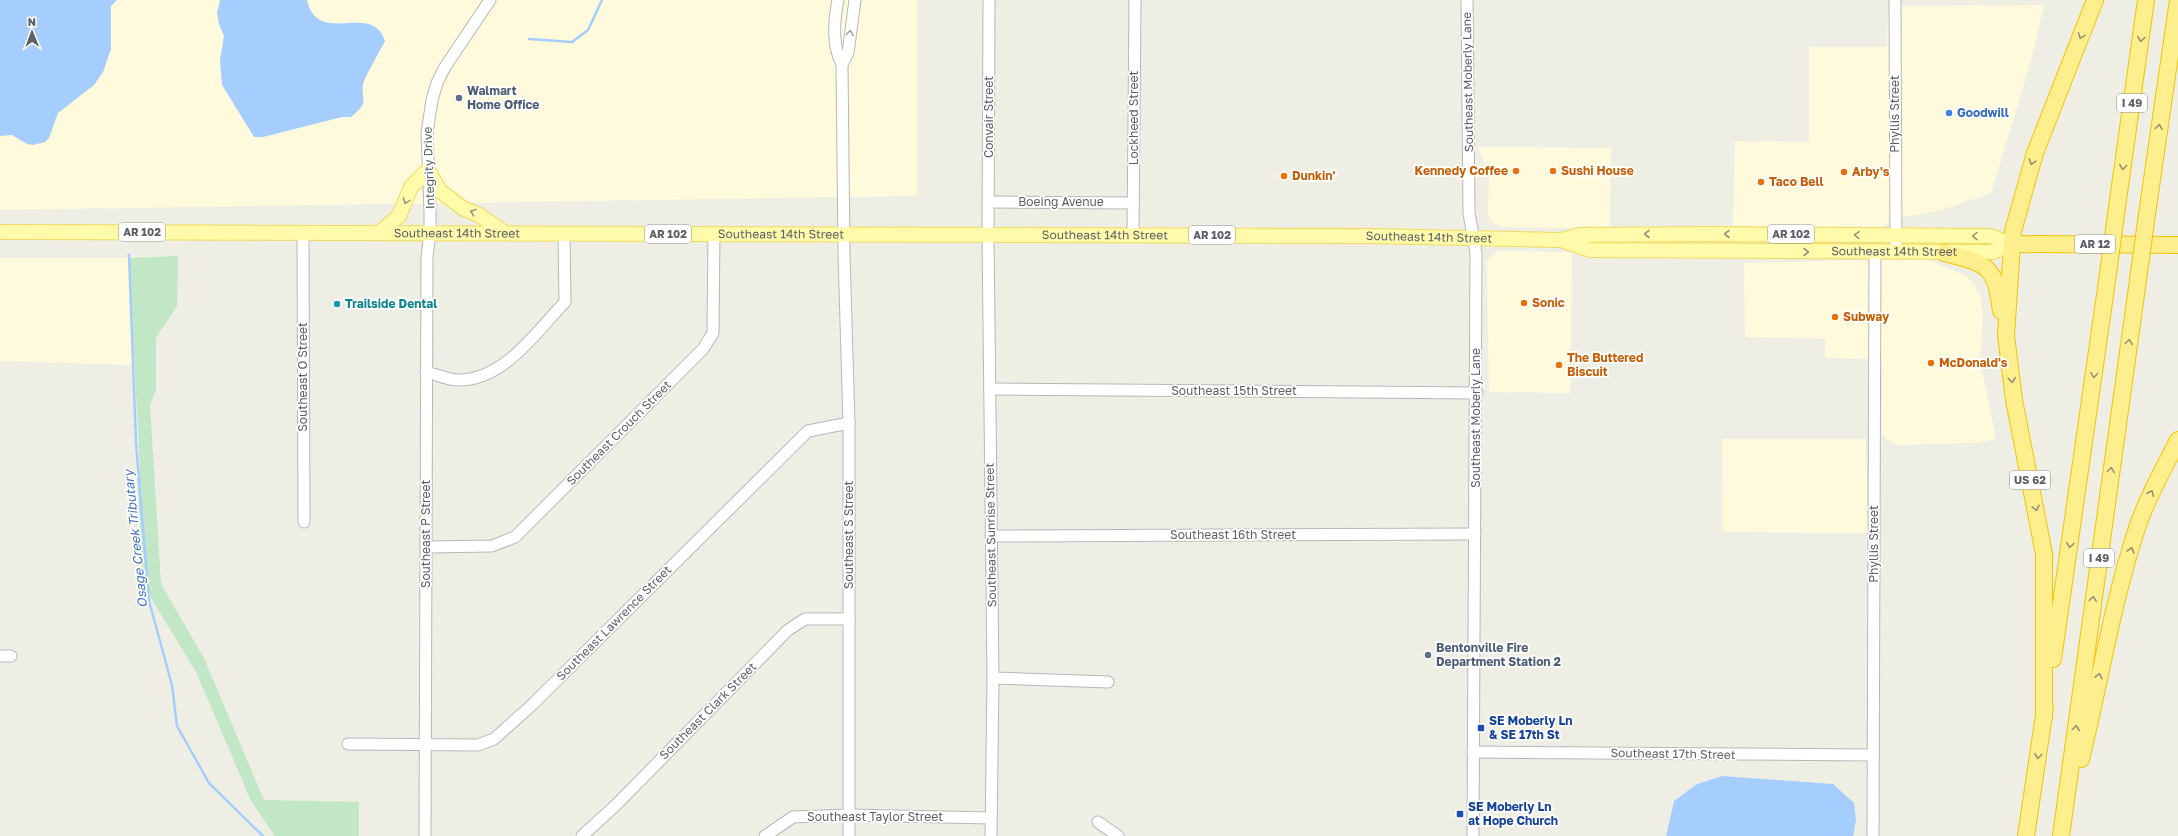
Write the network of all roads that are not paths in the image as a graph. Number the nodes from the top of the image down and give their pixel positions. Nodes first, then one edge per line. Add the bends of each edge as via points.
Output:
1 (490, 0) edge
2 (838, 0) edge
3 (855, 0) edge
4 (989, 0) edge
5 (1135, 0) edge
6 (1467, 0) edge
7 (1895, 0) edge
8 (2094, 0) edge
9 (2146, 0) edge
10 (2178, 0) edge
11 (842, 64) junction
12 (428, 170) junction
13 (988, 202) junction
14 (1134, 203) junction
15 (0, 232) edge
16 (303, 233) junction
17 (379, 233) junction
18 (430, 233) junction
19 (505, 233) junction
20 (564, 234) junction
21 (714, 234) junction
22 (844, 234) junction
23 (988, 235) junction
24 (1133, 235) junction
25 (1896, 235) junction
26 (1473, 238) junction
27 (1561, 240) junction
28 (2012, 244) junction
29 (2178, 245) edge
30 (1874, 252) junction
31 (1896, 252) junction
32 (1944, 253) junction
33 (2006, 334) junction
34 (426, 372) junction
35 (990, 389) junction
36 (1477, 393) junction
37 (849, 423) junction
38 (2178, 440) edge
39 (304, 522) dead end
40 (1474, 534) junction
41 (991, 536) junction
42 (426, 547) junction
43 (849, 619) junction
44 (993, 678) junction
45 (1108, 682) dead end
46 (2044, 717) junction
47 (425, 743) junction
48 (348, 744) dead end
49 (1474, 752) junction
50 (1873, 755) junction
51 (850, 815) junction
52 (991, 818) junction
53 (1098, 822) dead end
54 (425, 836) edge
55 (582, 836) edge
56 (765, 836) edge
57 (850, 836) edge
58 (991, 836) edge
59 (1118, 836) edge
60 (1473, 836) edge
61 (1874, 836) edge
62 (2026, 836) edge
63 (2061, 836) edge

1 - 12 street, Integrity Drive via 437,83 428,116
2 - 11 street via 835,41 836,54
11 -> 3 street via 848,53
4 - 13 street, Convair Street
5 - 14 street, Lockheed Street
6 - 26 street, Southeast Moberly Lane via 1469,213
7 - 25 street, Phyllis Street
8 -> 28 highway via 2035,153 2013,231
9 -> 46 highway, I 49, bridge
63 -> 10 highway, I 49, bridge
11 - 22 street, Southeast S Street
12 -> 17 main road via 411,187 399,216
12 - 18 street, Integrity Drive
19 -> 12 main road via 479,215 464,210 440,191
13 - 14 street, Boeing Avenue
13 - 23 street, Convair Street
14 - 24 street, Lockheed Street
15 - 16 main road, Southeast 14th Street / AR 102
16 - 17 main road, Southeast 14th Street / AR 102
16 - 39 street, Southeast O Street
17 - 18 main road, Southeast 14th Street / AR 102
18 - 19 main road, Southeast 14th Street / AR 102
18 - 34 street, Southeast P Street via 427,253
19 - 20 main road, Southeast 14th Street / AR 102
20 - 21 main road, Southeast 14th Street / AR 102
20 - 34 street via 565,302 525,344 501,366 486,375 455,380
21 - 22 main road, Southeast 14th Street / AR 102
21 - 42 street, Southeast Crouch Street via 713,333 703,349 515,537 492,546
22 - 23 main road, Southeast 14th Street / AR 102
22 - 37 street, Southeast S Street
23 - 24 main road, Southeast 14th Street / AR 102
23 - 35 street, Southeast Sunrise Street
24 - 26 main road, Southeast 14th Street / AR 102
25 -> 27 main road, Southeast 14th Street / AR 102 via 1580,235
28 -> 25 main road, Southeast 14th Street / AR 102 via 1990,236
25 - 31 street, Phyllis Street
26 - 27 main road, Southeast 14th Street / AR 102
26 - 36 street, Southeast Moberly Lane via 1476,253
27 -> 30 main road, Southeast 14th Street / AR 102 via 1590,250
28 - 29 highway, Southeast 14th Street / AR 12
28 - 32 main road, Southeast 14th Street / AR 102 via 1993,252
28 - 33 highway, US 62
30 - 31 main road, Southeast 14th Street / AR 102
30 - 50 street, Phyllis Street
31 - 32 main road, Southeast 14th Street / AR 102
32 - 33 highway, US 62 via 1976,261 1990,270 1997,285
33 -> 46 highway, US 62 via 2014,400 2044,554
34 - 42 street, Southeast P Street
35 - 36 street, Southeast 15th Street
35 - 41 street, Southeast Sunrise Street
36 - 40 street, Southeast Moberly Lane
37 - 43 street, Southeast S Street
37 - 47 street, Southeast Lawrence Street via 808,431 532,705 494,739 478,745
63 -> 38 highway via 2111,624 2137,529 2150,496
40 - 41 street, Southeast 16th Street
40 - 49 street, Southeast Moberly Lane
41 - 44 street, Southeast Sunrise Street
42 - 47 street, Southeast P Street
43 - 51 street, Southeast S Street
43 - 55 street, Southeast Clark Street via 805,619 788,630 617,804
44 - 45 street
44 - 52 street, Southeast Sunrise Street
46 -> 62 highway, I 49
47 - 48 street, Southeast Lawrence Street
47 - 54 street, Southeast P Street
49 - 50 street, Southeast 17th Street
49 - 60 street, Southeast Moberly Lane
50 - 61 street, Phyllis Street
51 - 52 street, Southeast Taylor Street
51 - 56 street, Southeast Taylor Street via 794,818
51 - 57 street, Southeast S Street
52 - 58 street, Southeast Sunrise Street
53 - 59 street

